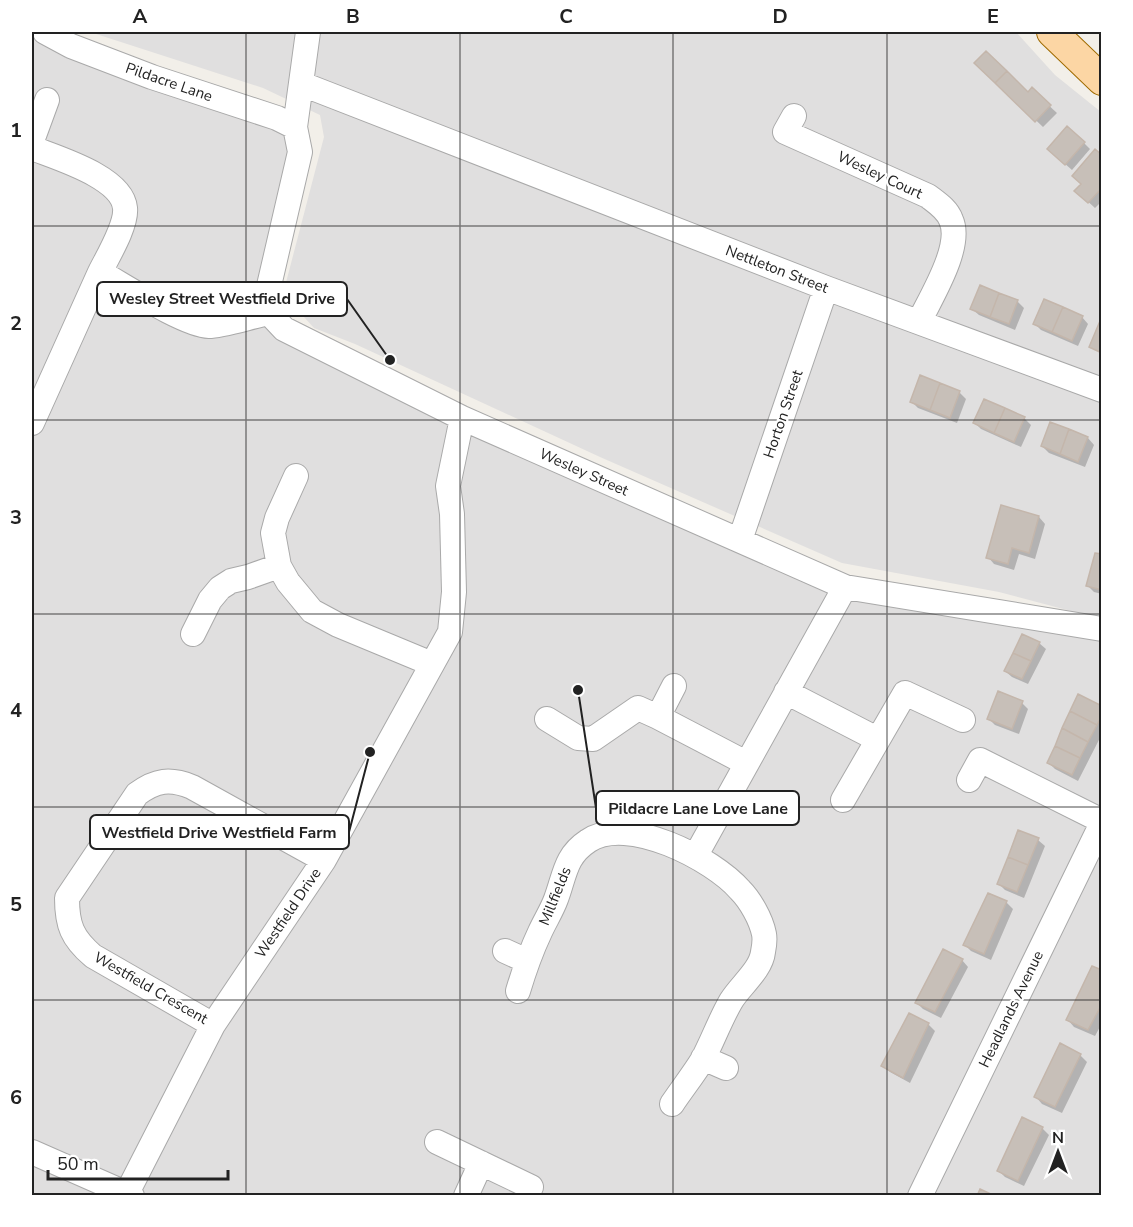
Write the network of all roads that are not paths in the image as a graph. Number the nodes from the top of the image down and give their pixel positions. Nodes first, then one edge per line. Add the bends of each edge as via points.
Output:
1 (45, 32) edge
2 (308, 32) edge
3 (1052, 32) edge
4 (1101, 80) edge
5 (302, 84) junction
6 (47, 100) dead end
7 (794, 116) dead end
8 (295, 127) junction
9 (32, 141) edge
10 (32, 148) edge
11 (100, 272) junction
12 (826, 288) junction
13 (269, 314) junction
14 (919, 322) junction
15 (1101, 390) edge
16 (462, 418) junction
17 (32, 423) edge
18 (296, 476) dead end
19 (740, 540) junction
20 (279, 566) junction
21 (845, 587) junction
22 (1101, 629) edge
23 (193, 634) dead end
24 (432, 664) junction
25 (674, 686) dead end
26 (786, 692) junction
27 (658, 717) junction
28 (547, 719) dead end
29 (963, 720) dead end
30 (877, 739) junction
31 (746, 763) junction
32 (969, 780) dead end
33 (843, 800) dead end
34 (1101, 822) edge
35 (696, 855) junction
36 (324, 860) junction
37 (505, 951) dead end
38 (527, 961) junction
39 (518, 991) dead end
40 (213, 1025) junction
41 (703, 1058) junction
42 (726, 1068) dead end
43 (672, 1104) dead end
44 (437, 1142) dead end
45 (32, 1152) edge
46 (482, 1163) junction
47 (531, 1186) dead end
48 (129, 1194) edge
49 (466, 1196) edge
50 (920, 1196) edge

1 - 8 street, Pildacre Lane via 71,46
2 - 5 street
3 - 4 main road
5 - 8 street
5 - 12 street, Nettleton Street
6 - 9 street
7 - 14 street, Wesley Court via 785,132 928,196 952,220 952,251
8 - 13 street via 300,152 268,290
10 - 11 street via 96,163 122,196 126,209 123,224
11 - 13 street via 179,316 210,326
11 - 17 street
12 - 14 street, Nettleton Street
12 - 19 street, Horton Street
13 - 16 street, Wesley Street via 284,329
14 - 15 street, Nettleton Street
16 - 19 street, Wesley Street
16 - 24 street, Westfield Drive via 448,486 454,592 450,632
18 - 20 street via 273,533
19 - 21 street, Wesley Street
20 - 23 street via 220,588
20 - 24 street via 312,611
21 - 22 street, Wesley Street
21 - 26 street
24 - 36 street, Westfield Drive
25 - 27 street
26 - 30 street
26 - 31 street
27 - 28 street via 638,708 593,739 578,738
27 - 31 street
29 - 30 street via 905,693
30 - 33 street
31 - 35 street
32 - 34 street, Headlands Avenue via 980,760
34 - 50 street, Headlands Avenue
35 - 38 street, Millfields via 638,835 614,833 591,839 575,851 563,872 556,899
35 - 41 street, Millfields via 740,890 764,934 763,955 732,1000
36 - 40 street, Westfield Drive
36 - 40 street, Westfield Crescent via 192,787 177,781 162,782 137,794 67,898 70,929 78,943 93,956
37 - 38 street
38 - 39 street, Millfields
40 - 48 street, Westfield Drive
41 - 42 street
41 - 43 street, Millfields
44 - 46 street
45 - 48 street
46 - 47 street
46 - 49 street

